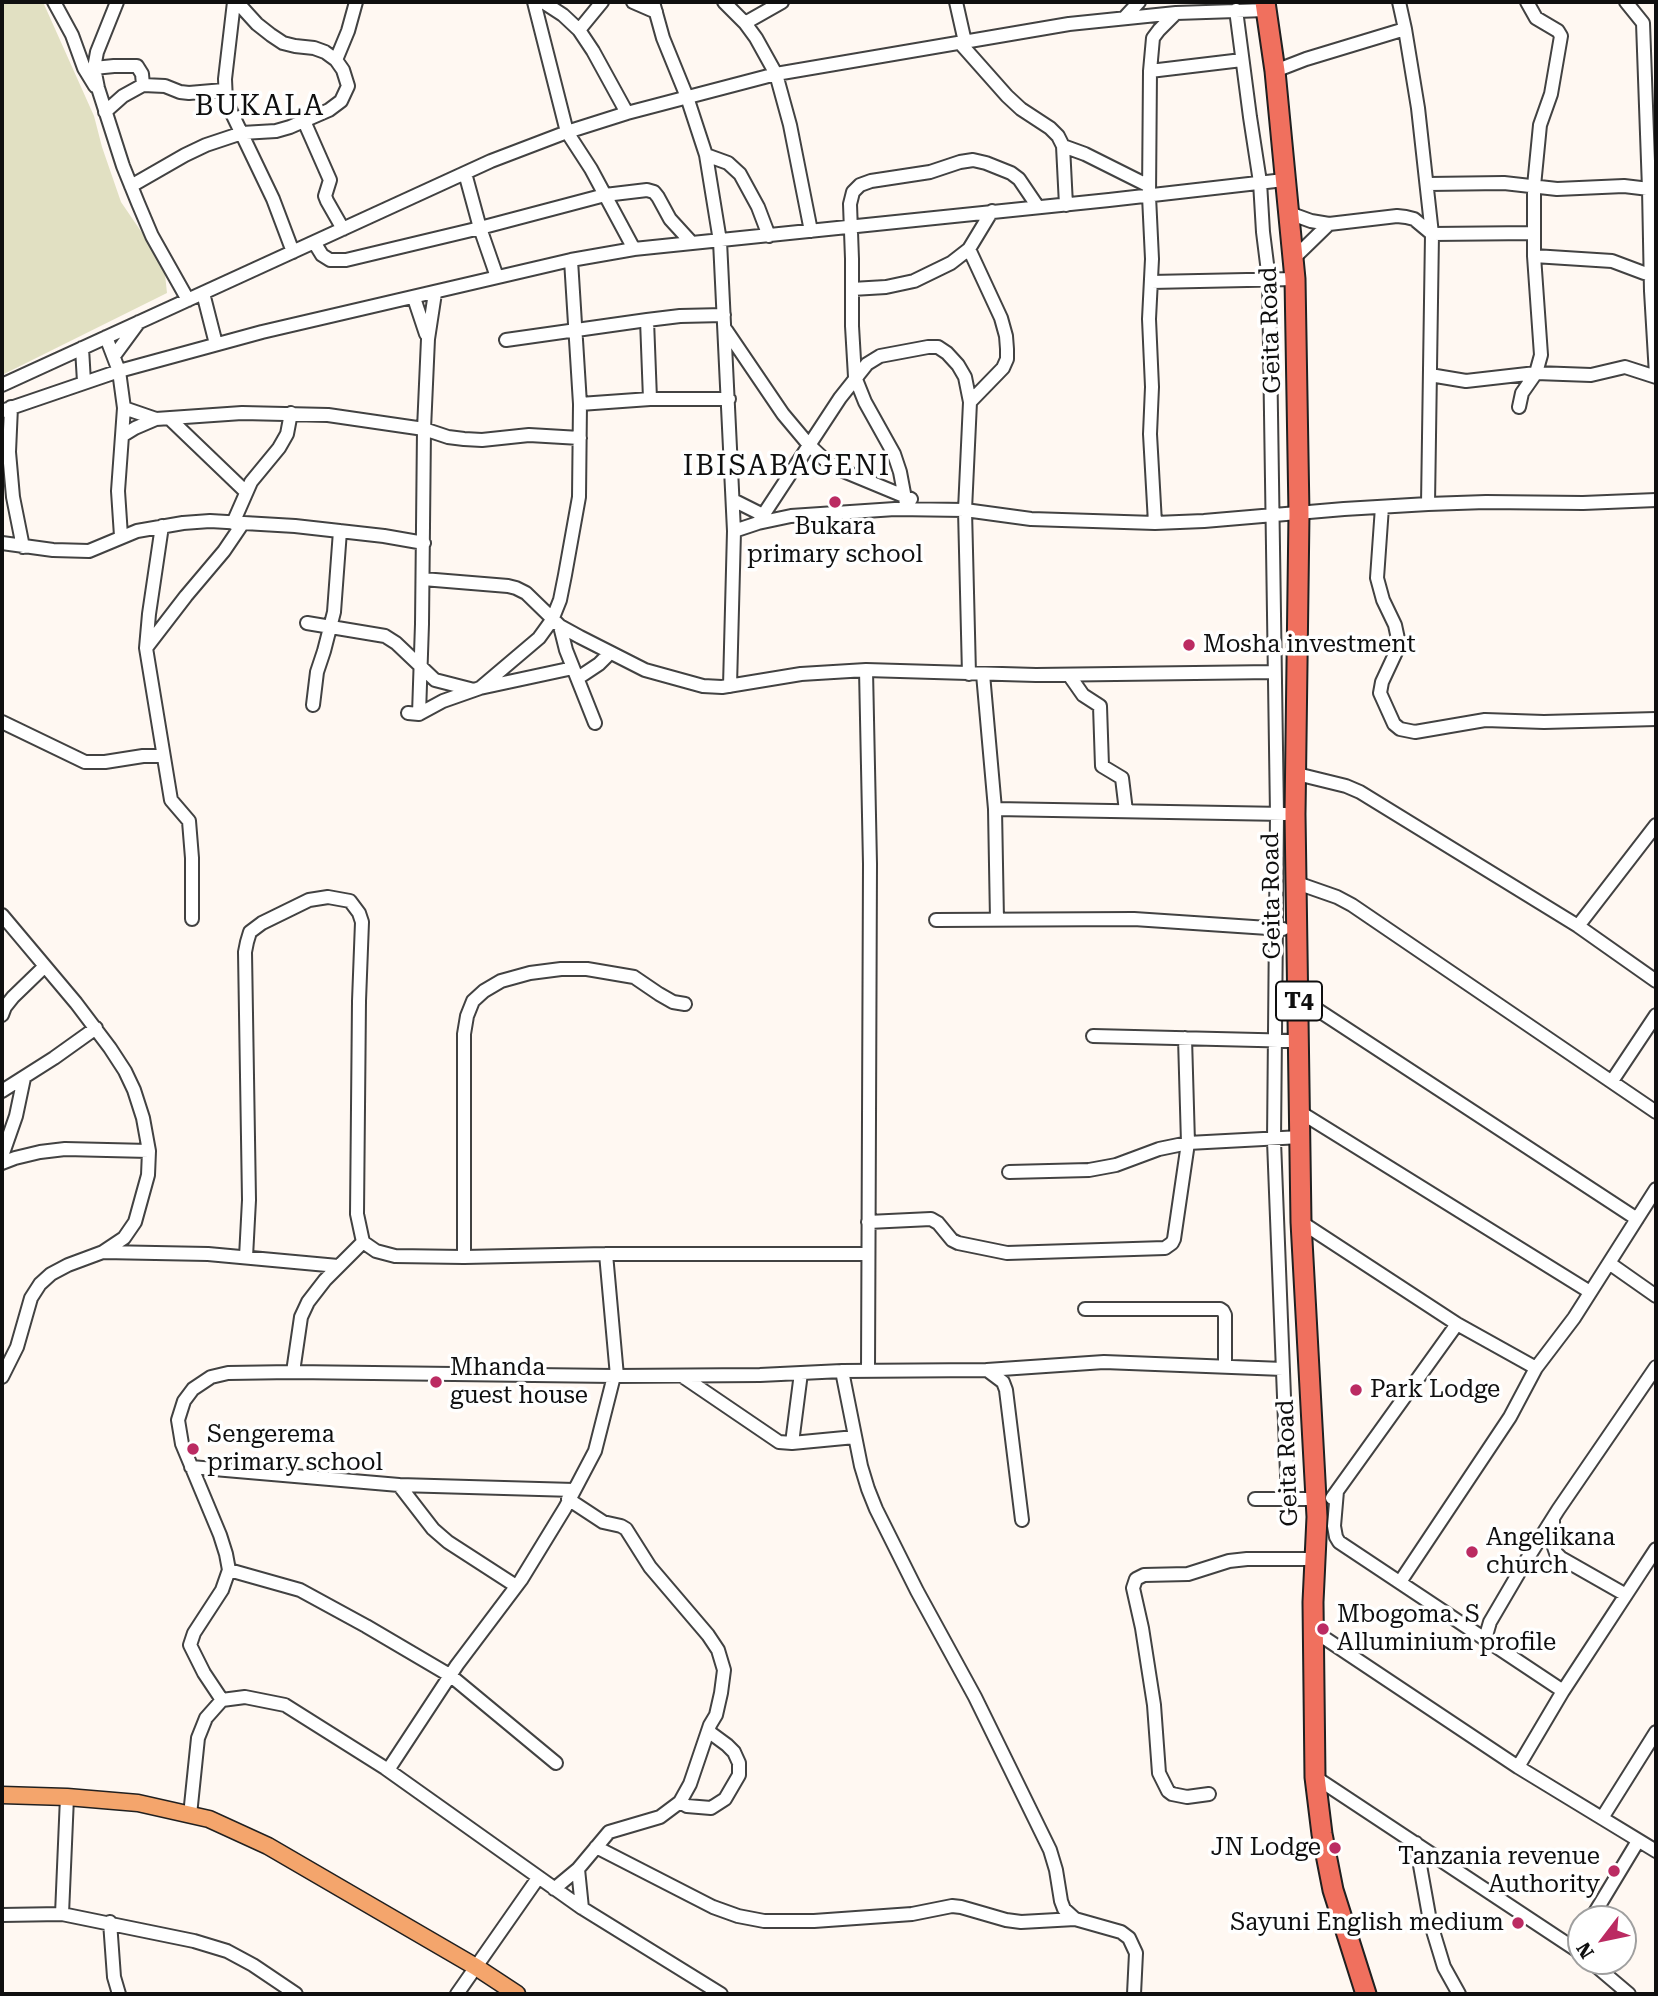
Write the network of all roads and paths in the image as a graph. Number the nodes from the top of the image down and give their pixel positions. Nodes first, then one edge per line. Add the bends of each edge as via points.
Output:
1 (54, 2) edge
2 (117, 2) edge
3 (235, 2) edge
4 (356, 2) edge
5 (534, 2) edge
6 (544, 2) edge
7 (601, 2) edge
8 (633, 2) edge
9 (724, 2) edge
10 (782, 2) edge
11 (956, 2) edge
12 (1139, 2) edge
13 (1399, 2) edge
14 (1527, 2) edge
15 (1626, 2) edge
16 (1265, 6) edge
17 (654, 7) edge
18 (1236, 10) junction
19 (1176, 13) junction
20 (1125, 17) junction
21 (746, 23) junction
22 (1405, 29) junction
23 (579, 30) junction
24 (962, 43) junction
25 (1650, 48) edge
26 (336, 60) junction
27 (1242, 60) junction
28 (94, 68) junction
29 (1150, 71) junction
30 (1275, 71) junction
31 (776, 74) junction
32 (143, 85) junction
33 (98, 88) junction
34 (224, 90) junction
35 (687, 97) junction
36 (105, 112) junction
37 (627, 113) junction
38 (304, 121) junction
39 (567, 132) junction
40 (242, 133) junction
41 (1063, 146) junction
42 (706, 155) junction
43 (1652, 164) edge
44 (465, 173) junction
45 (1284, 180) junction
46 (1260, 183) junction
47 (1428, 184) junction
48 (131, 186) junction
49 (1534, 186) junction
50 (1649, 190) junction
51 (1149, 191) junction
52 (605, 195) junction
53 (1066, 205) junction
54 (1038, 207) junction
55 (992, 211) junction
56 (1289, 213) junction
57 (1329, 224) junction
58 (480, 228) junction
59 (851, 228) junction
60 (343, 229) junction
61 (811, 231) junction
62 (1534, 233) junction
63 (1432, 234) junction
64 (769, 236) junction
65 (720, 241) junction
66 (314, 242) junction
67 (691, 242) junction
68 (634, 249) junction
69 (969, 249) junction
70 (293, 252) junction
71 (1534, 257) junction
72 (1293, 259) junction
73 (571, 260) junction
74 (1653, 274) edge
75 (497, 278) junction
76 (1295, 279) junction
77 (1269, 280) junction
78 (1151, 282) junction
79 (852, 289) junction
80 (203, 293) junction
81 (435, 293) junction
82 (414, 298) junction
83 (188, 300) junction
84 (723, 315) junction
85 (648, 320) junction
86 (139, 321) junction
87 (726, 329) junction
88 (575, 330) junction
89 (106, 337) junction
90 (428, 339) junction
91 (506, 340) dead end
92 (216, 344) junction
93 (82, 348) junction
94 (114, 356) junction
95 (119, 372) junction
96 (1536, 373) junction
97 (1430, 376) junction
98 (1656, 376) edge
99 (855, 377) junction
100 (84, 383) junction
101 (2, 386) edge
102 (650, 399) junction
103 (729, 399) junction
104 (970, 402) junction
105 (580, 404) junction
106 (1519, 407) dead end
107 (124, 408) junction
108 (6, 409) edge
109 (291, 413) junction
110 (156, 419) junction
111 (171, 420) junction
112 (424, 429) junction
113 (122, 436) junction
114 (580, 438) junction
115 (809, 445) junction
116 (246, 492) junction
117 (733, 500) junction
118 (1656, 500) edge
119 (906, 502) junction
120 (1428, 504) junction
121 (1382, 507) junction
122 (965, 510) junction
123 (1299, 514) junction
124 (1271, 516) junction
125 (761, 519) junction
126 (238, 523) junction
127 (1156, 523) junction
128 (162, 526) junction
129 (340, 531) junction
130 (734, 531) junction
131 (121, 536) junction
132 (2, 543) edge
133 (424, 543) junction
134 (23, 547) junction
135 (423, 579) junction
136 (307, 623) dead end
137 (556, 623) junction
138 (330, 627) junction
139 (146, 648) junction
140 (610, 653) junction
141 (421, 667) junction
142 (866, 670) junction
143 (1274, 672) junction
144 (575, 673) junction
145 (969, 674) junction
146 (983, 674) junction
147 (1069, 674) junction
148 (730, 686) junction
149 (477, 689) junction
150 (313, 705) dead end
151 (1656, 719) edge
152 (2, 722) edge
153 (595, 723) dead end
154 (163, 756) junction
155 (1297, 774) junction
156 (995, 809) junction
157 (1126, 811) junction
158 (1286, 814) junction
159 (1656, 825) edge
160 (1297, 883) junction
161 (2, 915) edge
162 (192, 919) dead end
163 (936, 920) dead end
164 (997, 920) junction
165 (1578, 926) junction
166 (1276, 929) junction
167 (1298, 930) junction
168 (44, 967) junction
169 (1656, 981) edge
170 (1298, 997) junction
171 (685, 1004) dead end
172 (2, 1015) edge
173 (1656, 1015) edge
174 (96, 1028) junction
175 (1093, 1036) dead end
176 (1185, 1038) junction
177 (1275, 1040) junction
178 (1299, 1041) junction
179 (24, 1078) junction
180 (1612, 1081) junction
181 (2, 1090) edge
182 (1300, 1112) junction
183 (1656, 1112) edge
184 (1301, 1137) junction
185 (1274, 1138) junction
186 (1188, 1143) junction
187 (149, 1151) junction
188 (2, 1156) edge
189 (2, 1163) edge
190 (1009, 1172) dead end
191 (1656, 1189) edge
192 (1637, 1219) junction
193 (868, 1222) junction
194 (1301, 1222) junction
195 (363, 1242) junction
196 (103, 1252) junction
197 (606, 1254) junction
198 (868, 1254) junction
199 (246, 1257) junction
200 (464, 1257) junction
201 (1609, 1263) junction
202 (338, 1266) junction
203 (1590, 1292) junction
204 (1656, 1296) edge
205 (1085, 1309) dead end
206 (1457, 1324) junction
207 (1225, 1366) junction
208 (1656, 1367) edge
209 (1536, 1368) junction
210 (1283, 1369) junction
211 (987, 1370) junction
212 (842, 1371) junction
213 (868, 1371) junction
214 (293, 1372) junction
215 (801, 1373) junction
216 (615, 1376) junction
217 (682, 1376) junction
218 (2, 1377) edge
219 (855, 1437) junction
220 (792, 1443) junction
221 (191, 1467) junction
222 (399, 1485) junction
223 (1337, 1492) junction
224 (571, 1495) junction
225 (1255, 1499) dead end
226 (1288, 1499) junction
227 (1316, 1508) junction
228 (1553, 1519) junction
229 (1021, 1520) dead end
230 (1656, 1549) edge
231 (1314, 1559) junction
232 (229, 1570) junction
233 (1400, 1582) junction
234 (516, 1586) junction
235 (1626, 1595) junction
236 (1314, 1632) junction
237 (1485, 1639) junction
238 (451, 1676) junction
239 (1563, 1691) junction
240 (222, 1700) junction
241 (708, 1731) junction
242 (1656, 1732) edge
243 (556, 1763) dead end
244 (1518, 1767) junction
245 (388, 1770) junction
246 (1315, 1777) junction
247 (1209, 1794) dead end
248 (2, 1795) edge
249 (67, 1797) junction
250 (680, 1802) junction
251 (190, 1815) junction
252 (1602, 1818) junction
253 (1638, 1840) junction
254 (1416, 1843) junction
255 (596, 1847) junction
256 (1656, 1852) edge
257 (578, 1869) junction
258 (538, 1878) junction
259 (554, 1889) junction
260 (1599, 1905) edge
261 (582, 1908) junction
262 (2, 1914) edge
263 (62, 1914) junction
264 (1074, 1919) junction
265 (110, 1922) junction
266 (1567, 1938) edge
267 (476, 1967) junction
268 (1607, 1975) edge
269 (118, 1994) edge
270 (296, 1994) edge
271 (457, 1994) edge
272 (517, 1994) edge
273 (721, 1994) edge
274 (1134, 1994) edge
275 (1366, 1994) edge
276 (1459, 1994) edge
277 (1629, 1994) edge

1 - 33 street
2 - 28 street
3 - 26 street via 277,39 314,48
3 - 34 street
4 - 26 street
5 - 39 street
6 - 23 street
7 - 23 street
8 - 17 street
9 - 21 street
10 - 21 street
11 - 24 street
12 - 20 street
13 - 22 street
14 - 49 street via 1536,18 1561,36 1551,94 1540,125
15 - 25 street via 1643,23
16 - 18 street
16 - 30 highway, Geita Road / T4
17 - 35 street
18 - 19 street
18 - 27 street
19 - 20 street
19 - 29 street via 1153,38
20 - 24 street
21 - 31 street
22 - 30 street
22 - 47 street
23 - 37 street
24 - 31 street
24 - 41 street via 1007,96 1050,128
25 - 43 street
26 - 38 street via 348,86 341,101
27 - 29 street
27 - 46 street
28 - 32 street via 137,66
28 - 33 street
29 - 51 street
30 - 45 highway, Geita Road / T4
31 - 35 street
31 - 61 street
32 - 34 street via 188,93
32 - 36 street
33 - 36 street
34 - 40 street
35 - 37 street
35 - 42 street
36 - 48 street
37 - 39 street
38 - 40 street via 276,131
38 - 60 street via 330,180 325,196
39 - 44 street
39 - 52 street
40 - 48 street via 185,155
40 - 70 street
41 - 51 street via 1099,160
41 - 53 street
42 - 64 street via 728,163 740,174
42 - 65 street
43 - 50 street
44 - 58 street
44 - 60 street
45 - 46 street
45 - 56 highway, Geita Road / T4
46 - 51 street
46 - 77 street
47 - 49 street
47 - 63 street
48 - 83 street via 152,236
49 - 50 street
49 - 62 street
50 - 74 street
51 - 53 street
51 - 78 street
52 - 58 street
52 - 67 street via 654,192
52 - 68 street
53 - 54 street
54 - 55 street
54 - 59 street via 1011,173 973,160 859,185 850,204
55 - 59 street
55 - 69 street
56 - 57 street
56 - 72 highway, Geita Road / T4
57 - 63 street via 1397,216 1414,219
57 - 72 street
58 - 66 street via 337,262 322,255
58 - 75 street
59 - 61 street
59 - 79 street
60 - 66 street
61 - 64 street
62 - 63 street
62 - 71 street
63 - 97 street
64 - 65 street
65 - 67 street
65 - 84 street
66 - 70 street
67 - 68 street
68 - 73 street
69 - 79 street via 914,281
69 - 104 street via 1001,318 1007,349 1003,368
70 - 80 street
71 - 74 street via 1612,261
71 - 96 street via 1541,355
72 - 76 highway, Geita Road / T4
73 - 75 street
73 - 88 street
74 - 98 street
75 - 81 street
76 - 77 street
76 - 123 highway, Geita Road / T4
77 - 78 street
77 - 124 street
78 - 127 street via 1150,434
79 - 99 street
80 - 83 street
80 - 92 street
81 - 82 street
81 - 90 street
82 - 90 street
82 - 92 street
83 - 86 street
84 - 85 street
84 - 87 street
85 - 88 street
85 - 102 street
86 - 89 street
86 - 94 street
87 - 103 street
87 - 115 street
88 - 91 street
88 - 105 street
89 - 93 street
89 - 94 street
90 - 112 street
92 - 95 street
93 - 100 street
93 - 101 street
94 - 95 street
95 - 100 street
95 - 107 street
96 - 97 street via 1466,381
96 - 98 street via 1591,375 1629,367
96 - 106 street via 1522,393
97 - 120 street
99 - 104 street via 880,356 938,347 965,377
99 - 115 street
99 - 119 street via 894,454
100 - 108 street
102 - 103 street
102 - 105 street
103 - 117 street
104 - 122 street
105 - 114 street
107 - 110 street
107 - 113 street
108 - 134 street via 13,497
109 - 111 street
109 - 112 street
109 - 116 street via 287,434
110 - 111 street
110 - 113 street
111 - 116 street
112 - 114 street via 464,439
112 - 133 street
113 - 131 street
114 - 137 street via 579,497
115 - 119 street via 841,470
115 - 125 street
116 - 126 street
117 - 125 street
117 - 130 street
118 - 120 street
119 - 122 street via 926,509
119 - 125 street
120 - 121 street
121 - 123 street
121 - 151 street via 1377,578 1398,639 1381,692 1400,729 1415,732 1485,720
122 - 127 street via 1031,519
122 - 145 street
123 - 124 street
123 - 155 highway, Geita Road / T4
124 - 127 street
124 - 143 street
125 - 130 street
126 - 128 street
126 - 129 street
126 - 139 street via 207,573
128 - 131 street
128 - 139 street
129 - 133 street
129 - 138 street
130 - 148 street
131 - 134 street via 89,551
132 - 134 street
133 - 135 street
135 - 137 street via 516,588
135 - 141 street
136 - 138 street
137 - 140 street
137 - 144 street
137 - 149 street
138 - 141 street via 385,636
138 - 150 street
139 - 154 street
140 - 144 street via 599,664
140 - 148 street via 679,681 703,687
141 - 149 street via 435,680
141 - 149 street via 413,714
142 - 145 street
142 - 148 street via 801,674
142 - 193 street
143 - 147 street
143 - 158 street
144 - 149 street
144 - 153 street
145 - 146 street
146 - 147 street
146 - 156 street
147 - 157 street via 1083,695 1100,706 1102,766 1122,778
152 - 154 street via 85,762
154 - 162 street via 171,800 189,821
155 - 158 highway, Geita Road / T4
155 - 165 street via 1360,792
156 - 157 street
156 - 164 street
157 - 158 street
158 - 160 highway, Geita Road / T4
158 - 166 street
159 - 165 street
160 - 167 highway, Geita Road / T4
160 - 180 street via 1352,905
161 - 168 street
163 - 164 street
164 - 166 street via 1134,919
165 - 169 street
166 - 167 street
166 - 177 street
167 - 170 highway, Geita Road / T4
168 - 172 street via 13,997
168 - 174 street
170 - 178 highway, Geita Road / T4
170 - 192 street
171 - 200 street via 673,1002 635,977 587,969 530,973 500,981 473,1001 464,1034
173 - 180 street
174 - 179 street
174 - 187 street via 134,1090
175 - 176 street
176 - 177 street
176 - 186 street
177 - 178 street
177 - 185 street
178 - 182 highway, Geita Road / T4
179 - 181 street
179 - 188 street
180 - 183 street
182 - 184 highway, Geita Road / T4
182 - 203 street
184 - 185 street
184 - 194 highway, Geita Road / T4
185 - 186 street
185 - 210 street
186 - 190 street via 1089,1170
186 - 193 street via 1174,1239 1165,1248 1007,1253 958,1243 931,1219
187 - 189 street via 65,1149
187 - 196 street via 148,1175 135,1222 124,1238
191 - 192 street
192 - 201 street
193 - 198 street
194 - 206 street
194 - 227 highway, Geita Road / T4
195 - 199 street via 357,1214 362,922 350,901 328,897 309,900 262,923 250,932 247,942
195 - 200 street via 395,1256
195 - 202 street
196 - 199 street
196 - 218 street via 68,1265 40,1284
197 - 198 street
197 - 200 street
197 - 216 street
198 - 213 street
199 - 202 street
201 - 203 street
201 - 204 street
202 - 214 street via 316,1290 301,1317
203 - 209 street
205 - 207 street via 1220,1309 1225,1315
206 - 209 street
206 - 223 street
207 - 210 street
207 - 211 street via 1104,1362
208 - 228 street
209 - 233 street via 1510,1417
210 - 226 street
211 - 213 street
211 - 229 street via 1006,1390
212 - 213 street
212 - 215 street
212 - 219 street
214 - 216 street
214 - 221 street via 228,1373 193,1389 177,1420
215 - 217 street
215 - 220 street
216 - 217 street
216 - 224 street via 596,1451
217 - 220 street via 779,1442
219 - 220 street
219 - 264 street via 876,1509 1050,1850 1061,1901
221 - 222 street
221 - 232 street via 220,1535
222 - 224 street
222 - 234 street via 432,1529
223 - 227 street
223 - 233 street via 1337,1540
224 - 234 street
224 - 241 street via 603,1522 626,1529 650,1567 718,1650 724,1670 716,1715
225 - 226 street
226 - 227 street
227 - 231 highway, Geita Road / T4
228 - 235 street via 1553,1544 1561,1558
228 - 237 street via 1490,1622
230 - 235 street
231 - 236 highway, Geita Road / T4
231 - 247 street via 1229,1561 1188,1574 1136,1579 1133,1588 1154,1705 1159,1773 1172,1794
232 - 238 street via 300,1590
232 - 240 street via 190,1645
233 - 237 street
234 - 238 street
235 - 239 street
236 - 244 street
236 - 246 highway, Geita Road / T4
237 - 239 street
238 - 243 street
238 - 245 street
239 - 244 street
240 - 245 street via 245,1697 285,1705
240 - 251 street via 206,1718 198,1738
241 - 250 street
241 - 250 street via 734,1752 739,1775 725,1799 710,1808
242 - 252 street
244 - 252 street
245 - 258 street
246 - 254 street
246 - 275 highway, Geita Road / T4 via 1333,1889
248 - 249 main road
249 - 251 main road via 138,1803
249 - 263 street
250 - 255 street via 660,1817 609,1832
251 - 267 main road via 268,1846
252 - 253 street
253 - 256 street
253 - 260 street
254 - 266 street
254 - 276 street via 1430,1921 1444,1966
255 - 257 street
255 - 264 street via 713,1907 764,1921 912,1914 952,1906 1021,1922
257 - 259 street
257 - 261 street
258 - 259 street
258 - 267 street
259 - 261 street
261 - 273 street
262 - 263 street
263 - 265 street
264 - 274 street via 1129,1938 1136,1953
265 - 269 street
265 - 270 street via 227,1951
267 - 271 street
267 - 272 main road
268 - 277 street

